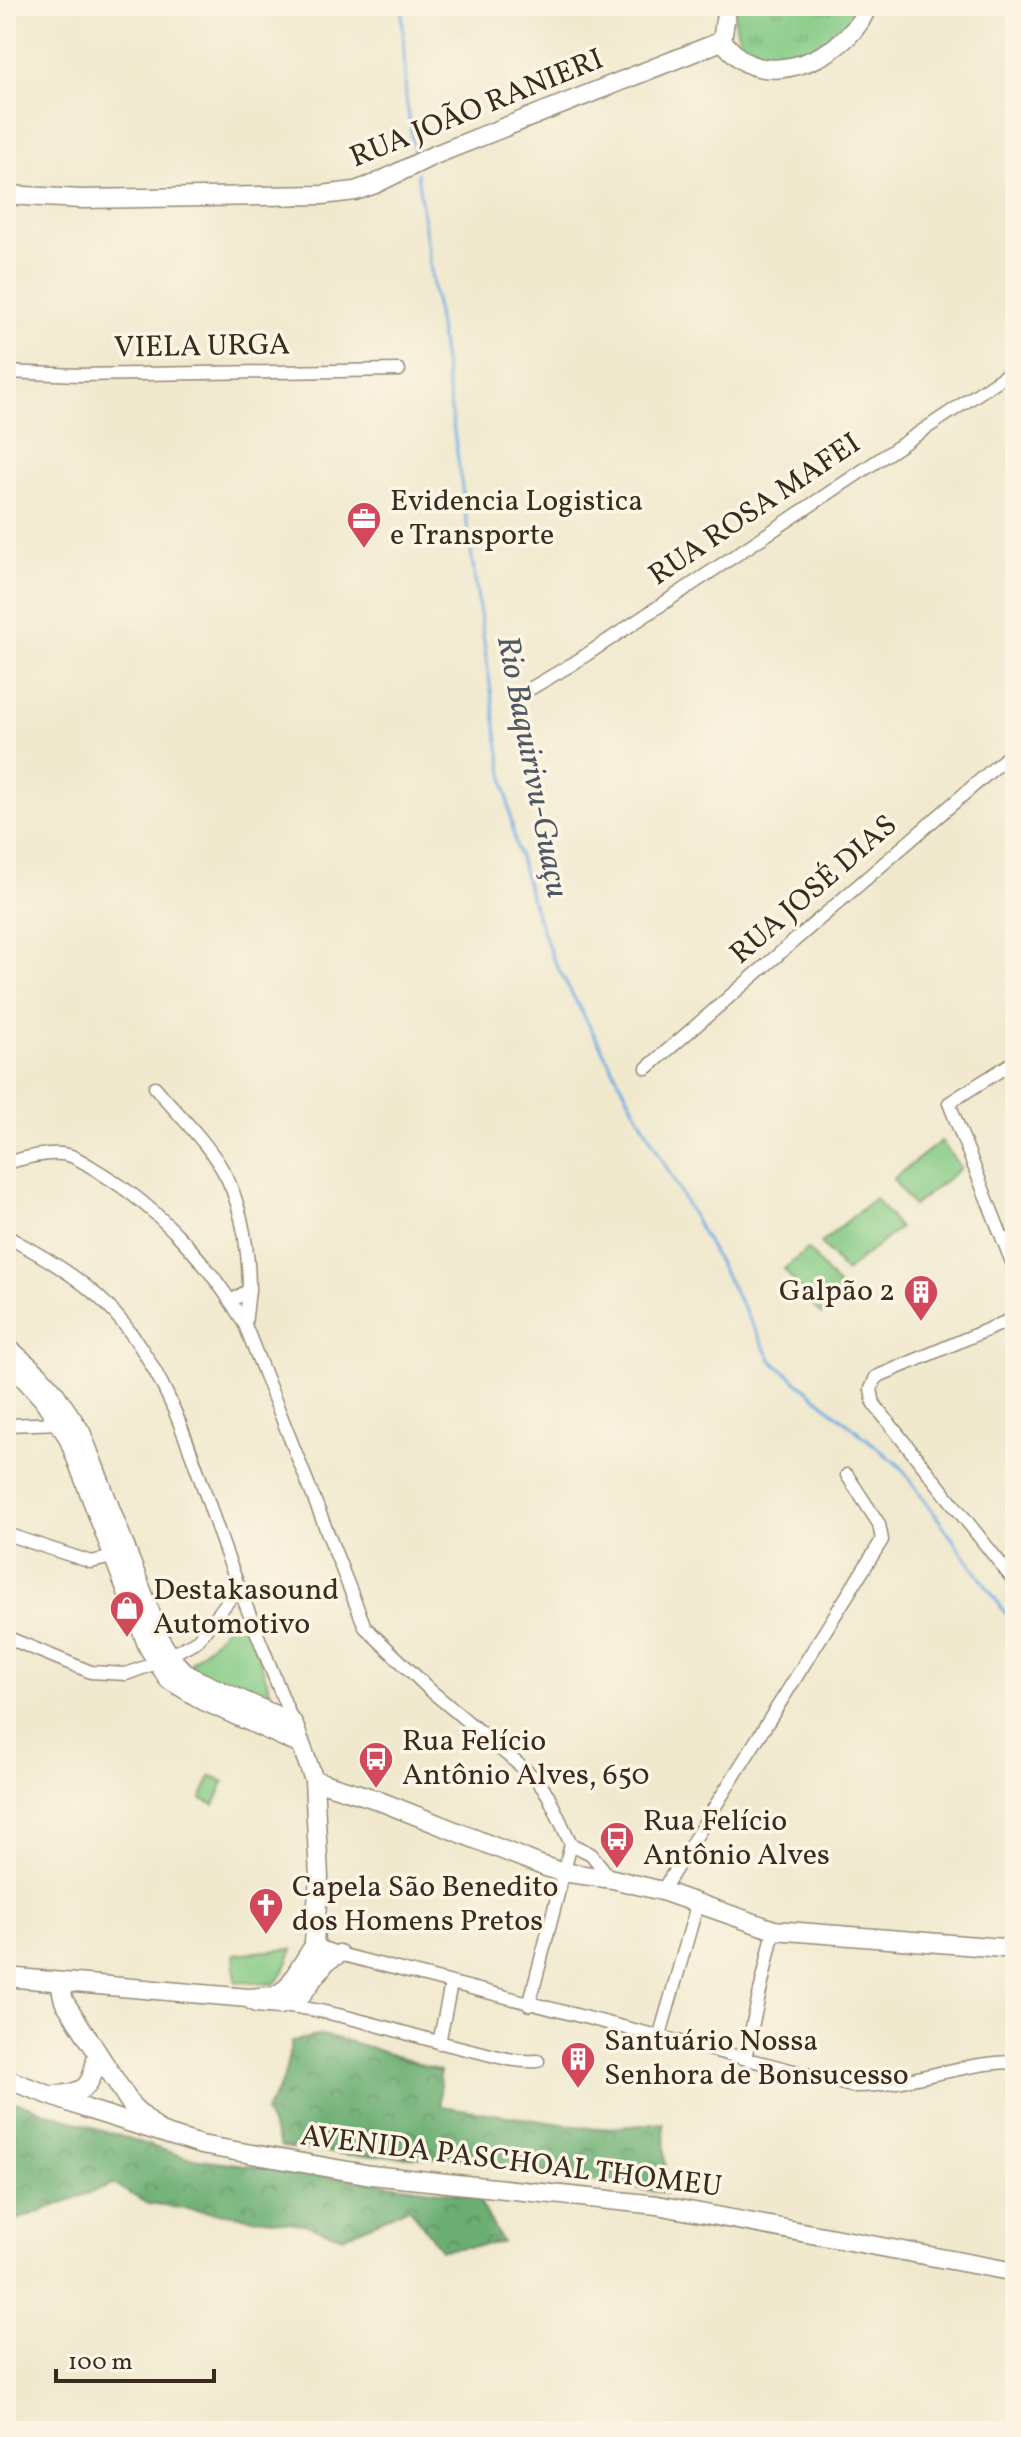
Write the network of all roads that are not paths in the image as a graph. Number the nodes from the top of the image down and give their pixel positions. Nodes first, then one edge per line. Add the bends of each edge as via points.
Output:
1 (727, 6) edge
2 (867, 6) edge
3 (722, 41) junction
4 (6, 195) edge
5 (1015, 369) edge
6 (399, 370) dead end
7 (6, 372) edge
8 (523, 693) dead end
9 (1015, 750) edge
10 (1015, 1061) edge
11 (647, 1068) dead end
12 (155, 1087) dead end
13 (6, 1163) edge
14 (6, 1236) edge
15 (1015, 1270) edge
16 (249, 1290) junction
17 (231, 1301) junction
18 (1015, 1318) edge
19 (245, 1325) junction
20 (6, 1346) edge
21 (6, 1364) edge
22 (66, 1422) junction
23 (6, 1425) edge
24 (847, 1475) dead end
25 (6, 1534) edge
26 (113, 1557) junction
27 (1015, 1582) edge
28 (239, 1587) junction
29 (6, 1637) edge
30 (163, 1660) junction
31 (293, 1723) junction
32 (301, 1745) junction
33 (314, 1780) junction
34 (571, 1844) junction
35 (561, 1872) junction
36 (611, 1879) junction
37 (662, 1891) junction
38 (698, 1902) junction
39 (774, 1930) junction
40 (315, 1938) junction
41 (1015, 1949) edge
42 (339, 1954) junction
43 (6, 1977) edge
44 (311, 1982) junction
45 (60, 1983) junction
46 (451, 1984) junction
47 (248, 1998) junction
48 (280, 2005) junction
49 (529, 2005) junction
50 (325, 2010) junction
51 (659, 2038) junction
52 (439, 2043) junction
53 (97, 2054) junction
54 (745, 2058) junction
55 (538, 2061) dead end
56 (1015, 2062) edge
57 (6, 2079) edge
58 (53, 2096) junction
59 (162, 2133) junction
60 (1015, 2272) edge

1 - 3 main road
2 - 3 main road via 846,39 797,65 752,65
3 - 4 main road, RUA JOÃO RANIERI via 355,191 81,199
5 - 8 street, RUA ROSA MAFEI
6 - 7 street, VIELA URGA
9 - 11 street, RUA JOSÉ DIAS
10 - 15 street via 949,1103
12 - 16 street via 228,1182 248,1260
13 - 17 street via 68,1155 115,1182 203,1264
14 - 28 street via 43,1256 104,1303 143,1350 175,1413
16 - 17 street
16 - 19 street
17 - 19 street
18 - 27 street via 876,1377 871,1389 874,1404
19 - 34 street via 365,1627 536,1779
20 - 22 main road via 38,1374
21 - 22 main road
22 - 23 street
22 - 26 main road
22 - 30 main road via 82,1436 162,1643
24 - 37 street via 879,1524 882,1540
25 - 26 street via 91,1562
26 - 30 main road via 148,1647
28 - 30 street via 206,1632
28 - 31 street
29 - 30 street via 91,1672 126,1674
30 - 31 main road
30 - 32 main road via 168,1679 184,1691
31 - 32 main road
32 - 33 main road
33 - 35 main road
33 - 40 main road via 319,1877
34 - 35 street
34 - 36 street via 591,1854
35 - 36 main road
35 - 49 street
36 - 37 main road
37 - 38 main road
38 - 39 main road
38 - 51 street
39 - 41 main road
39 - 54 street
40 - 42 street via 321,1947
40 - 44 main road
40 - 47 main road via 287,1988 275,1996
42 - 44 main road
42 - 46 street
43 - 45 main road
44 - 48 main road via 299,1998
44 - 50 street
45 - 47 main road
45 - 53 main road via 64,2001
46 - 49 street
46 - 52 street
47 - 48 main road
48 - 50 street
49 - 51 street
50 - 52 street
51 - 54 street
52 - 55 street
53 - 58 main road via 93,2077 84,2089
53 - 59 main road via 132,2106
54 - 56 street via 867,2086
57 - 58 main road, AVENIDA PASCHOAL THOMEU
58 - 59 main road, AVENIDA PASCHOAL THOMEU
59 - 60 main road, AVENIDA PASCHOAL THOMEU via 201,2145 371,2175 657,2205

